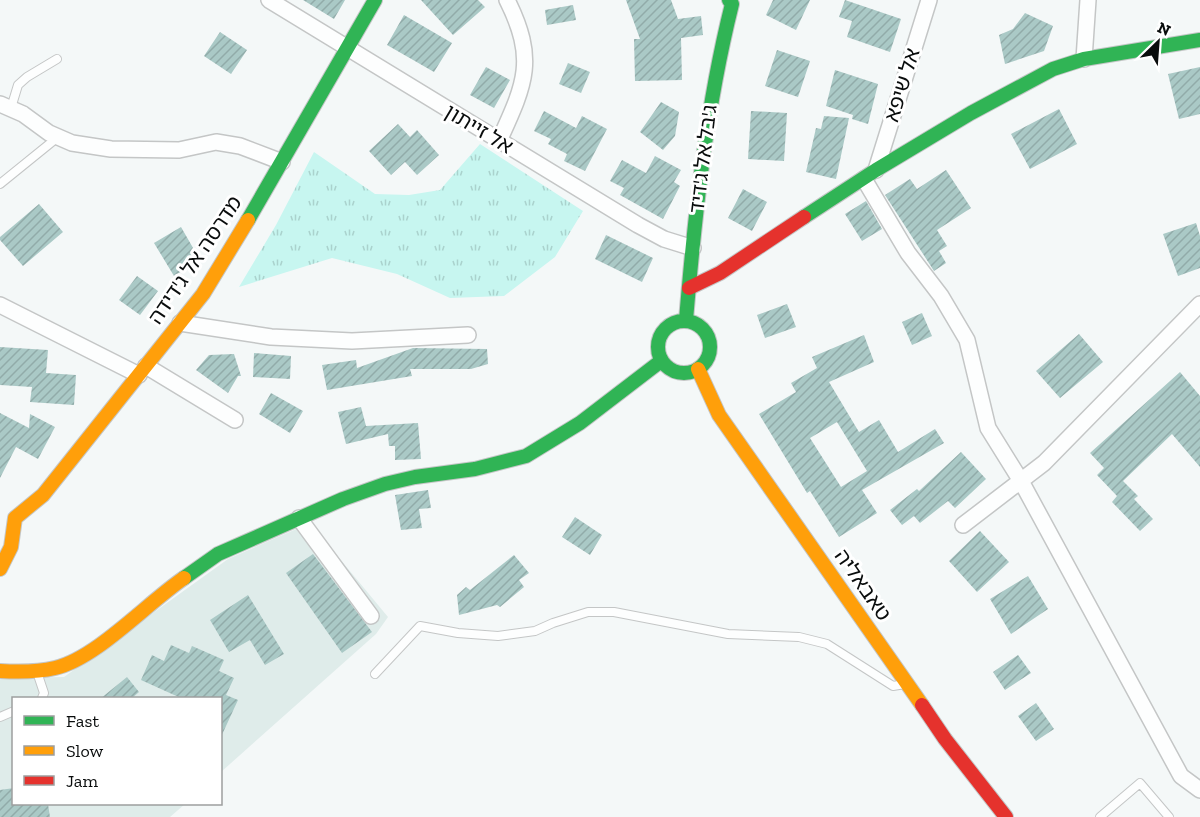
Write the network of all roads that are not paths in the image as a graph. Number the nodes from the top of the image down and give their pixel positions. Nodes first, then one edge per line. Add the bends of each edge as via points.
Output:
1 (269, 0) edge
2 (375, 0) edge
3 (507, 0) edge
4 (929, 0) edge
5 (1088, 0) edge
6 (732, 1) edge
7 (1200, 40) edge
8 (347, 49) junction
9 (57, 59) dead end
10 (1084, 59) junction
11 (5, 106) edge
12 (58, 137) junction
13 (499, 141) junction
14 (282, 162) junction
15 (870, 175) junction
16 (0, 184) edge
17 (693, 248) junction
18 (689, 288) junction
19 (1200, 304) edge
20 (0, 305) edge
21 (686, 320) junction
22 (180, 322) junction
23 (468, 335) dead end
24 (661, 361) junction
25 (698, 369) junction
26 (142, 371) junction
27 (236, 420) dead end
28 (1021, 481) junction
29 (0, 514) edge
30 (15, 518) junction
31 (299, 518) junction
32 (963, 525) dead end
33 (0, 569) edge
34 (371, 616) dead end
35 (36, 670) junction
36 (0, 671) edge
37 (375, 674) dead end
38 (907, 684) junction
39 (43, 697) edge
40 (1200, 790) edge
41 (1006, 817) edge
42 (1100, 817) edge
43 (1169, 817) edge

1 - 8 street, אל זייתון
2 - 8 street, מדרסה אל ג'דידה
3 - 13 street via 524,45 526,65 516,103
4 - 15 street, אל שיפא
5 - 10 street
6 - 17 street, ג'בל אל ג'דיד via 706,122
7 - 10 street
8 - 13 street, אל זייתון
8 - 14 street, מדרסה אל ג'דידה
9 - 11 lane via 18,85
10 - 15 street via 1011,90
11 - 12 street
12 - 14 street via 111,149 179,150 216,142 240,146
12 - 16 lane
13 - 17 street, אל זייתון via 638,225
14 - 22 street, מדרסה אל ג'דידה via 218,270
15 - 18 street via 720,273
15 - 28 street via 908,254 941,296 967,340 988,428
17 - 18 street, ג'בל אל ג'דיד
18 - 21 street, ג'בל אל ג'דיד
19 - 28 street via 1044,463
20 - 26 street
21 - 24 street via 663,330 657,345
21 - 25 street via 701,327 709,341 708,357
22 - 23 street via 271,337 352,341
22 - 26 street, מדרסה אל ג'דידה
24 - 25 street via 682,373
24 - 31 street via 580,423 526,456 475,470 385,484
25 - 38 street, טאבאליה via 719,415 750,463
26 - 27 street
26 - 30 street, מדרסה אל ג'דידה via 43,495
28 - 32 street
28 - 40 street via 1181,776
29 - 30 street
30 - 33 street via 11,547
31 - 34 street
31 - 35 street via 195,568 81,657 55,668
35 - 36 street
35 - 39 lane
37 - 38 lane via 420,626 498,636 535,631 588,612 614,612 728,634 799,638 827,644 893,686
38 - 41 street, טאבאליה
42 - 43 lane via 1140,783

